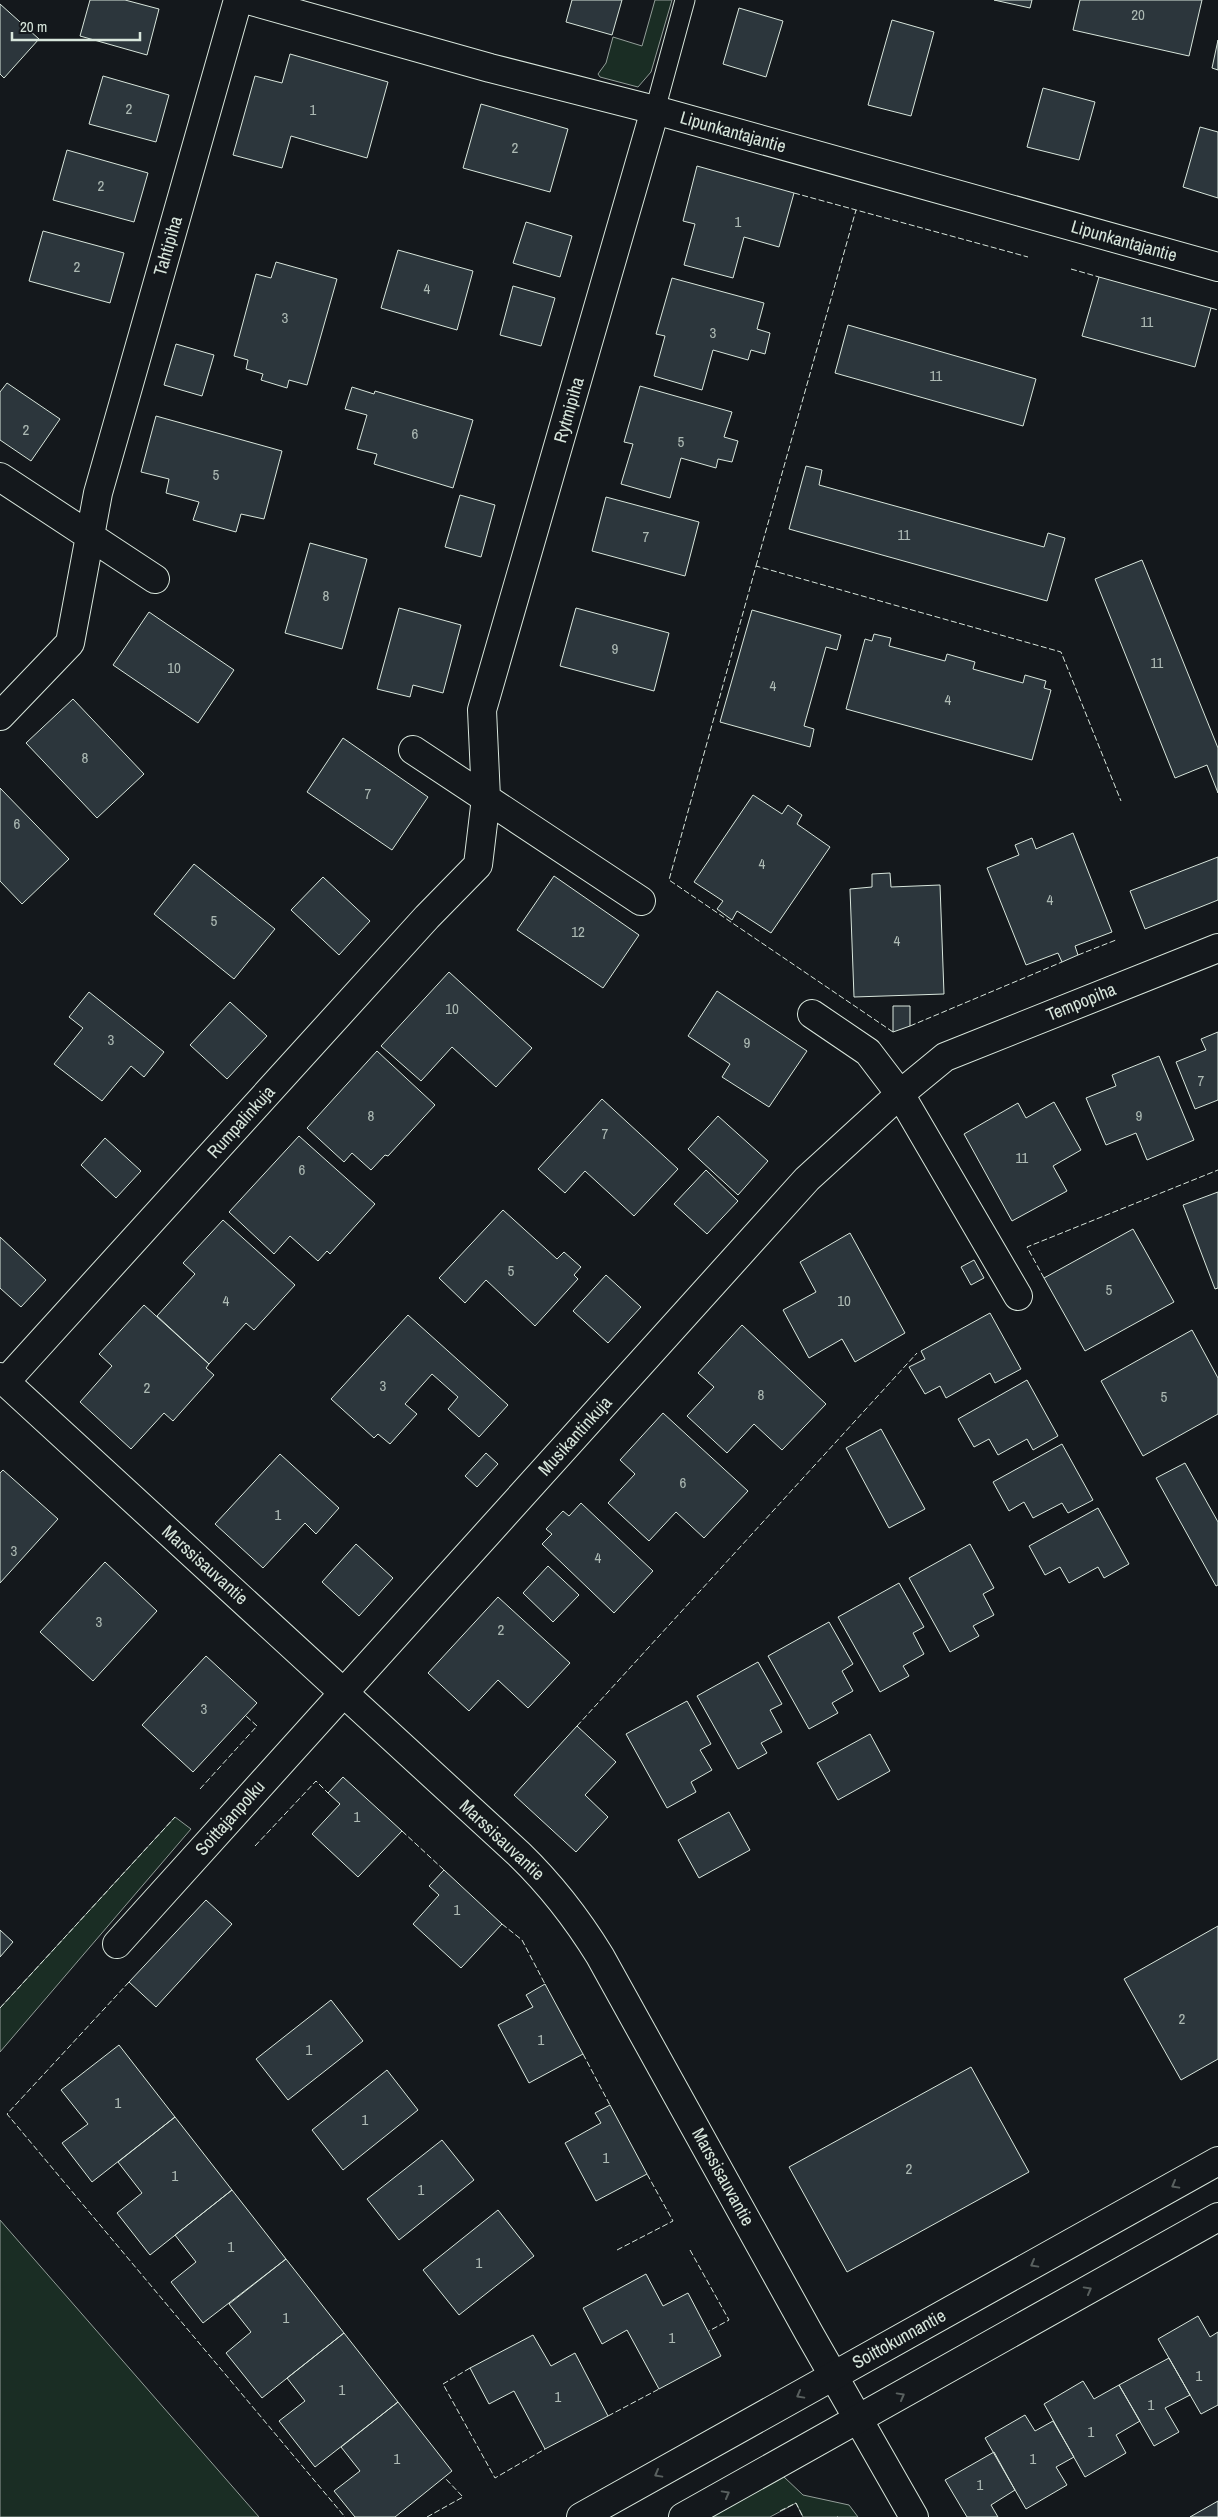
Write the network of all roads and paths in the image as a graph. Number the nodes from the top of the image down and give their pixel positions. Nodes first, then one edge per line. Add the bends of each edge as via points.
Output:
1 (238, 0) edge
2 (248, 0) edge
3 (685, 0) edge
4 (655, 110) junction
5 (1218, 267) edge
6 (0, 477) edge
7 (90, 536) junction
8 (155, 579) dead end
9 (0, 716) edge
10 (413, 750) dead end
11 (486, 798) junction
12 (478, 865) joint
13 (641, 901) dead end
14 (1218, 948) edge
15 (812, 1014) dead end
16 (900, 1094) junction
17 (1018, 1296) dead end
18 (3, 1379) edge
19 (342, 1692) junction
20 (117, 1944) dead end
21 (1218, 2161) edge
22 (1218, 2217) edge
23 (834, 2376) junction
24 (858, 2420) junction
25 (581, 2517) edge
26 (683, 2517) edge
27 (914, 2517) edge

1 - 7 street, Tahtipiha via 98,493
2 - 4 street, Lipunkantajantie via 490,68
3 - 4 lane
4 - 5 street, Lipunkantajantie
4 - 11 street, Rytmipiha via 482,710
6 - 7 street
7 - 8 street
7 - 9 street, Tahtipiha via 70,643
10 - 11 street
11 - 12 street, Rytmipiha
11 - 13 street
12 - 18 street, Rumpalinkuja via 420,924
14 - 16 street, Tempopiha via 945,1057
15 - 16 street via 868,1052
16 - 17 street
16 - 19 street, Musikantinkuja via 807,1179
18 - 19 street, Marssisauvantie
19 - 20 street, Soittajanpolku
19 - 23 street, Marssisauvantie via 519,1854 572,1912 600,1956
21 -> 23 street, Soittokunnantie
24 -> 22 street
23 - 24 street, Marssisauvantie
23 -> 25 street, Soittokunnantie
26 -> 24 street
24 - 27 street, Marssisauvantie

